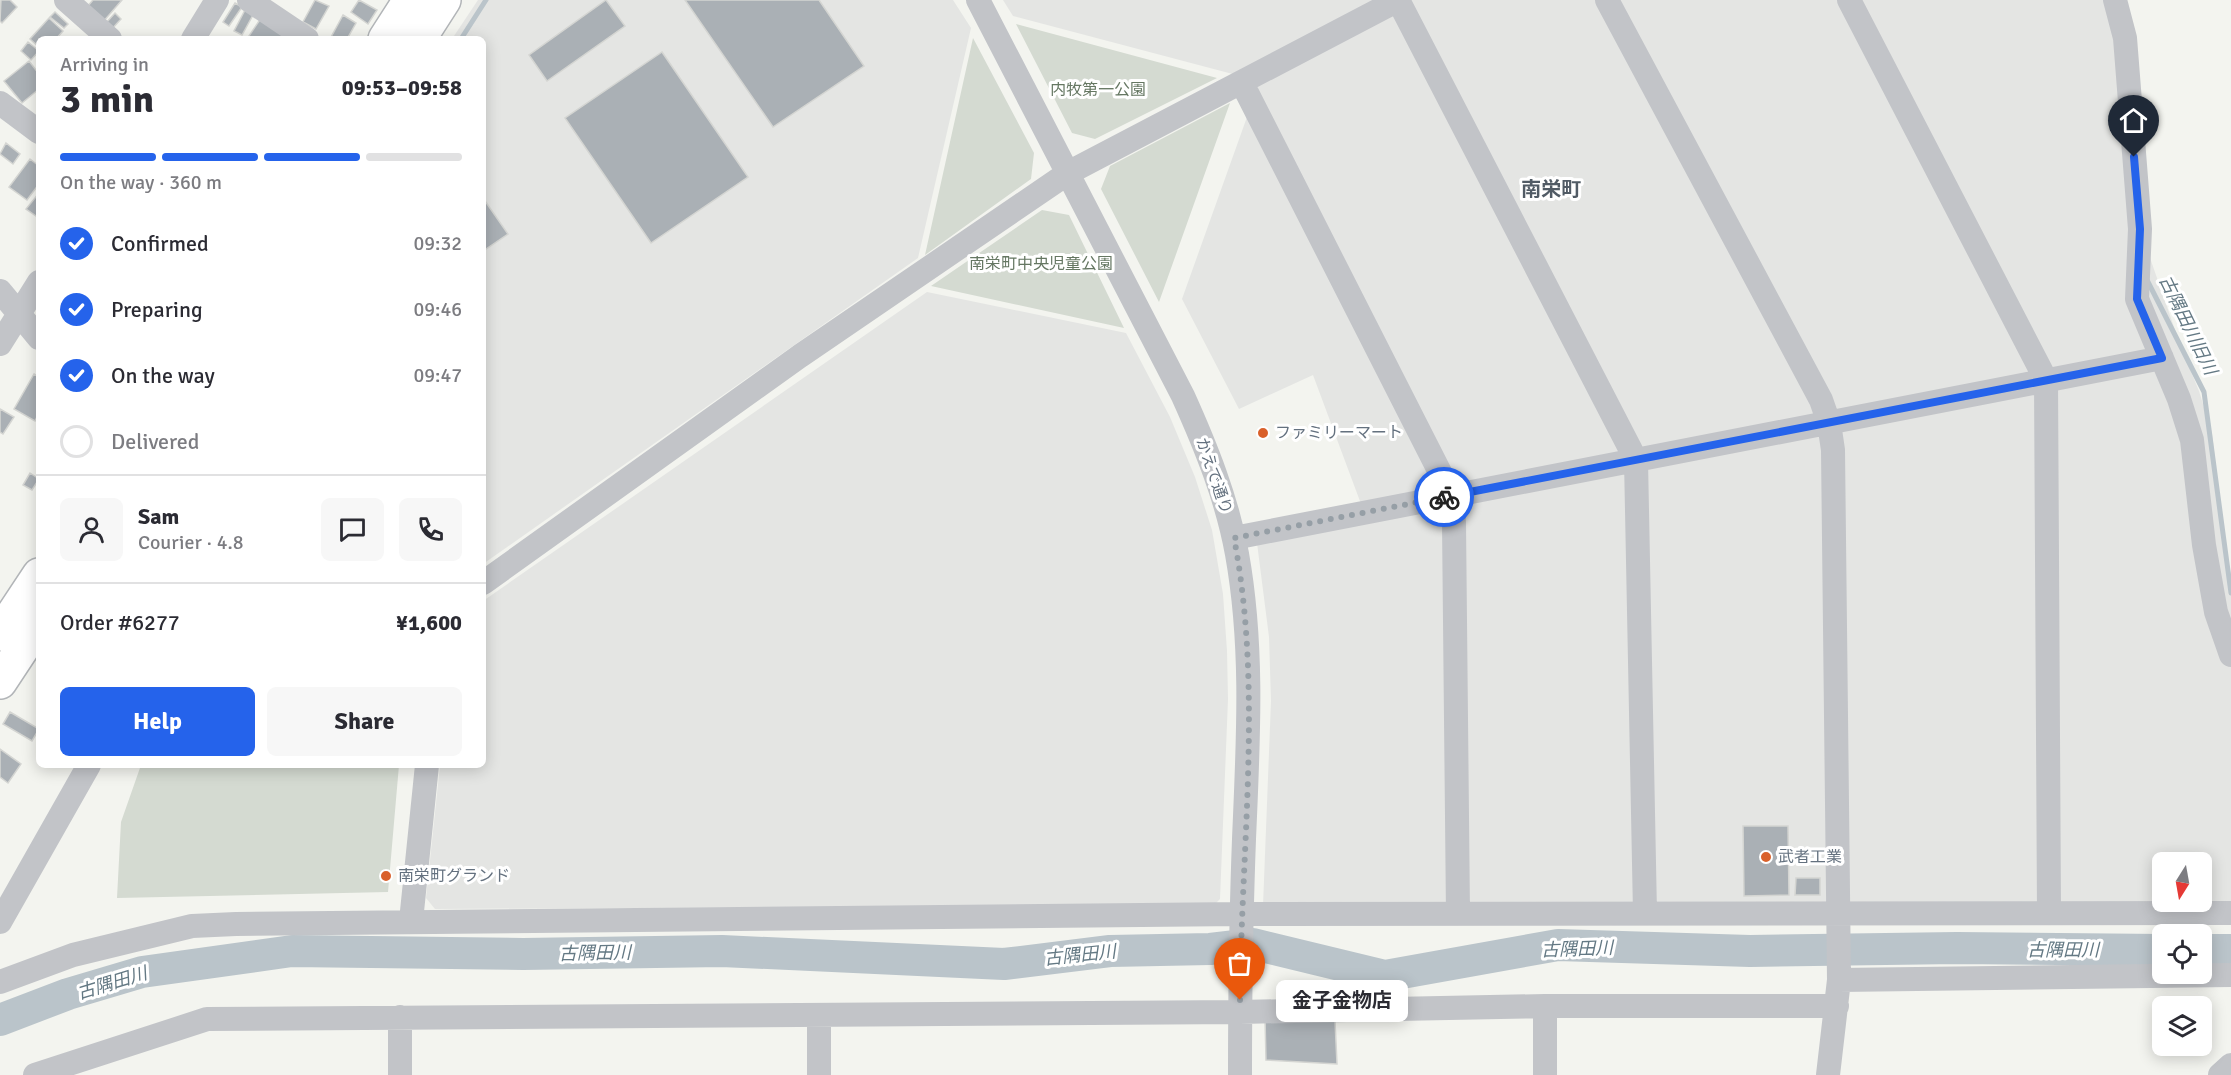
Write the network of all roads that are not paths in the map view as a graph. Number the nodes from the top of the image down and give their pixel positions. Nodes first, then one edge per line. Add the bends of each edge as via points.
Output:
1 (66, 0) edge
2 (217, 0) edge
3 (249, 0) edge
4 (410, 0) edge
5 (444, 0) edge
6 (978, 0) edge
7 (1398, 0) edge
8 (1607, 0) edge
9 (1849, 0) edge
10 (2115, 0) edge
11 (107, 36) edge
12 (195, 36) edge
13 (303, 36) edge
14 (387, 36) edge
15 (421, 36) edge
16 (1242, 83) junction
17 (0, 103) edge
18 (36, 130) edge
19 (1068, 173) junction
20 (36, 287) edge
21 (0, 291) edge
22 (20, 313) junction
23 (36, 334) edge
24 (0, 344) edge
25 (2162, 358) junction
26 (2046, 380) junction
27 (1829, 423) junction
28 (1636, 460) junction
29 (1452, 496) junction
30 (1234, 538) junction
31 (36, 580) edge
32 (486, 581) edge
33 (36, 628) edge
34 (0, 634) edge
35 (2231, 655) edge
36 (0, 682) edge
37 (87, 768) edge
38 (427, 768) edge
39 (1645, 913) junction
40 (2049, 913) junction
41 (2231, 913) edge
42 (1458, 914) junction
43 (411, 921) junction
44 (0, 922) edge
45 (1241, 922) junction
46 (1838, 922) junction
47 (2231, 975) edge
48 (1839, 980) junction
49 (0, 982) edge
50 (1240, 1006) junction
51 (1545, 1006) junction
52 (1837, 1006) junction
53 (819, 1015) junction
54 (400, 1017) junction
55 (2231, 1065) edge
56 (35, 1075) edge
57 (400, 1075) edge
58 (819, 1075) edge
59 (1240, 1075) edge
60 (1545, 1075) edge
61 (1828, 1075) edge
62 (2220, 1075) edge

1 - 11 street
2 - 12 street
3 - 13 street
4 - 14 highway
5 - 15 highway
6 - 19 street, かえで通り
7 - 16 street
7 - 28 street
8 - 27 street via 1821,400
9 - 26 street
10 - 25 street via 2125,38 2140,229 2137,299
16 - 19 street
16 - 29 street
17 - 18 street
19 - 30 street, かえで通り via 1206,446
19 - 32 street via 800,356
20 - 22 street
21 - 22 street
22 - 23 street
22 - 24 street
25 - 26 street
25 - 35 street via 2192,440 2216,612
26 - 27 street
26 - 40 street
27 - 28 street
27 - 46 street via 1833,450
28 - 29 street
28 - 39 street
29 - 30 street
29 - 42 street
30 - 45 street, かえで通り via 1247,625 1249,689
31 - 34 highway
33 - 36 highway
37 - 44 street
38 - 43 street
39 - 42 street
39 - 46 street
40 - 41 street
40 - 46 street
42 - 45 street
43 - 45 street
43 - 49 street via 192,926 73,955
45 - 50 street, かえで通り
46 - 48 street
47 - 48 street
48 - 52 street
50 - 51 street
50 - 53 street
50 - 59 street, かえで通り
51 - 52 street
51 - 60 street
52 - 61 street
53 - 54 street
53 - 58 street
54 - 56 street via 207,1019
54 - 57 street
55 - 62 street

